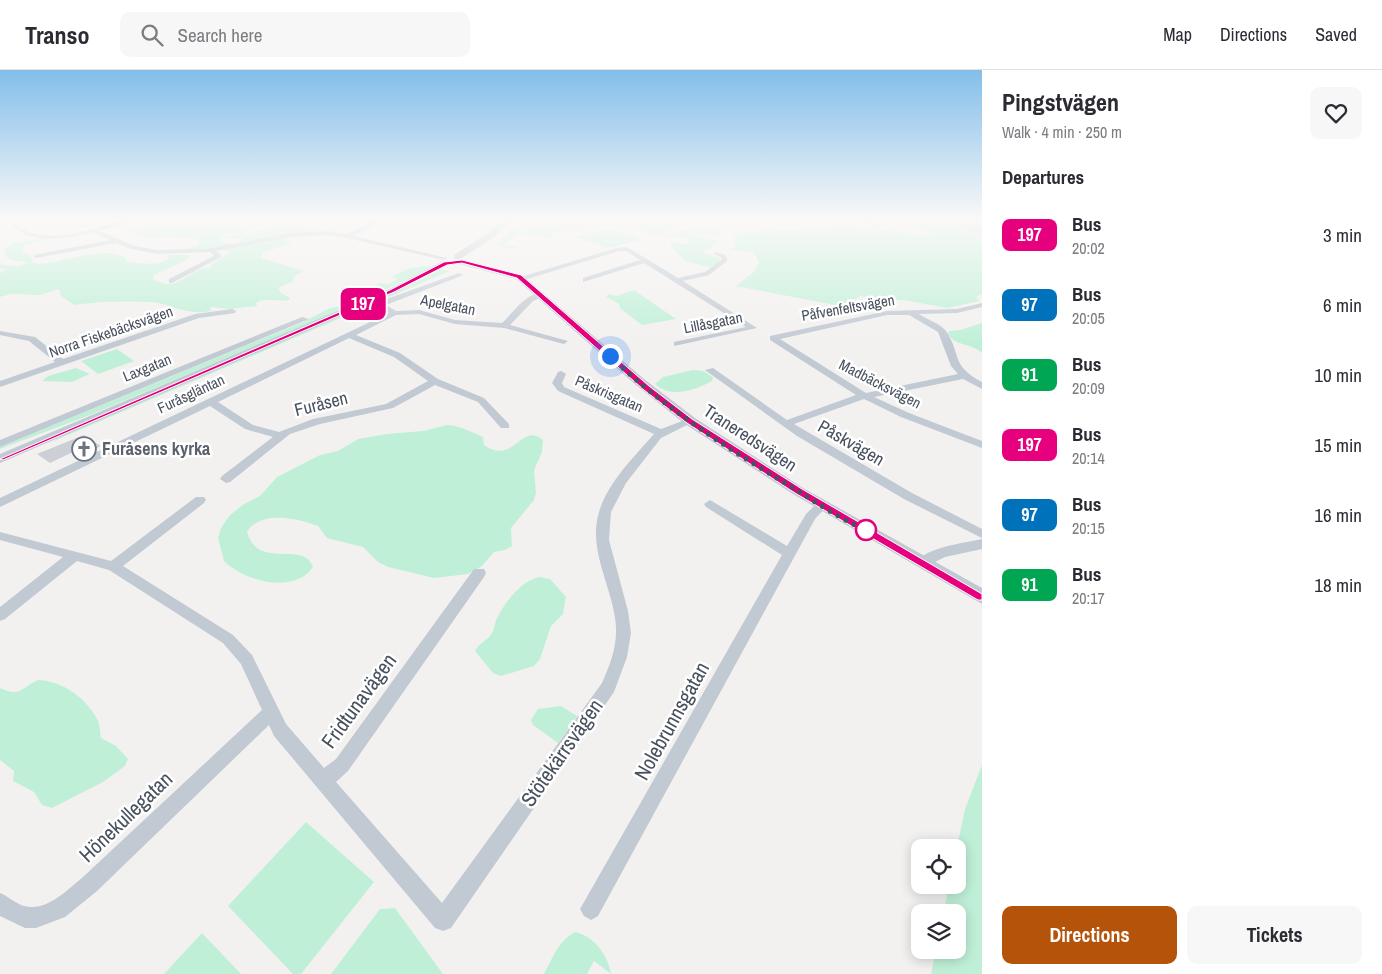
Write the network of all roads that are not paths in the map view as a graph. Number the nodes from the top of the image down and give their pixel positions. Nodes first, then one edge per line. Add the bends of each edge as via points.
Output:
1 (211, 260) edge
2 (445, 260) edge
3 (464, 260) edge
4 (581, 260) edge
5 (646, 260) joint
6 (725, 260) edge
7 (459, 275) dead end
8 (521, 278) junction
9 (586, 280) dead end
10 (679, 280) junction
11 (172, 282) dead end
12 (540, 295) junction
13 (982, 305) edge
14 (232, 311) dead end
15 (907, 311) junction
16 (395, 313) junction
17 (305, 319) dead end
18 (504, 326) junction
19 (0, 334) edge
20 (349, 335) junction
21 (773, 336) joint
22 (564, 341) dead end
23 (677, 344) dead end
24 (62, 363) junction
25 (710, 370) dead end
26 (561, 374) dead end
27 (964, 376) junction
28 (435, 381) junction
29 (0, 384) edge
30 (982, 386) edge
31 (864, 396) junction
32 (211, 402) junction
33 (690, 421) junction
34 (785, 424) junction
35 (505, 426) dead end
36 (661, 432) junction
37 (280, 436) junction
38 (0, 444) edge
39 (982, 445) edge
40 (0, 458) edge
41 (226, 480) dead end
42 (200, 500) dead end
43 (0, 503) edge
44 (710, 504) dead end
45 (822, 505) junction
46 (982, 534) edge
47 (0, 536) edge
48 (982, 544) edge
49 (791, 554) junction
50 (74, 556) junction
51 (923, 563) junction
52 (113, 566) junction
53 (479, 573) dead end
54 (982, 597) edge
55 (0, 615) edge
56 (272, 711) junction
57 (323, 781) junction
58 (0, 903) edge
59 (591, 909) dead end

1 - 11 street
2 - 40 street via 385,294
3 - 8 street, Traneredsvägen
4 - 8 street
5 - 9 street
5 - 10 street
6 - 10 street via 710,273
7 - 16 street, Apelgatan via 381,305
8 - 12 street, Traneredsvägen
10 - 23 street, Lillåsgatan via 753,328
12 - 18 street via 530,299
12 - 33 street, Traneredsvägen
13 - 15 street via 958,311
14 - 24 street, Norra Fiskebäcksvägen via 198,316
15 - 21 street, Påfvenfeltsvägen
15 - 27 street, Påfvenfeltsvägen via 945,333 953,361
16 - 18 street, Apelgatan via 419,312 455,322
16 - 20 street, Furåsgläntan
17 - 38 street, Laxgatan
18 - 22 street, Apelgatan
19 - 24 street via 32,339
20 - 28 street via 397,355
20 - 32 street, Furåsgläntan
21 - 31 street, Madbäcksvägen via 776,342
24 - 29 street, Norra Fiskebäcksvägen
25 - 34 street, Påskvägen
26 - 36 street, Påskrisgatan via 557,382 561,390
27 - 30 street, Påfvenfeltsvägen
27 - 31 street
28 - 35 street via 481,400
28 - 37 street, Furåsen via 396,404 317,421
31 - 34 street
31 - 39 street, Madbäcksvägen
32 - 37 street via 249,427
32 - 43 street, Furåsgläntan
33 - 36 street
33 - 45 street, Traneredsvägen
34 - 46 street, Påskvägen via 908,496
36 - 57 street, Stötekärrsvägen via 619,486 605,514 602,532 605,554 623,623 623,640 615,672 601,699 444,920
37 - 41 street, Furåsen
42 - 52 street
44 - 49 street
45 - 49 street, Nolebrunnsgatan via 810,517
45 - 51 street, Traneredsvägen
47 - 50 street, Fridtunavägen
48 - 51 street via 941,553
49 - 59 street, Nolebrunnsgatan
50 - 52 street, Fridtunavägen
50 - 55 street
51 - 54 street, Traneredsvägen
52 - 56 street, Fridtunavägen via 228,639 246,660
53 - 57 street, Fridtunavägen via 342,765
56 - 57 street, Fridtunavägen via 280,730
56 - 58 street, Hönekullegatan via 66,904 38,918 24,919

